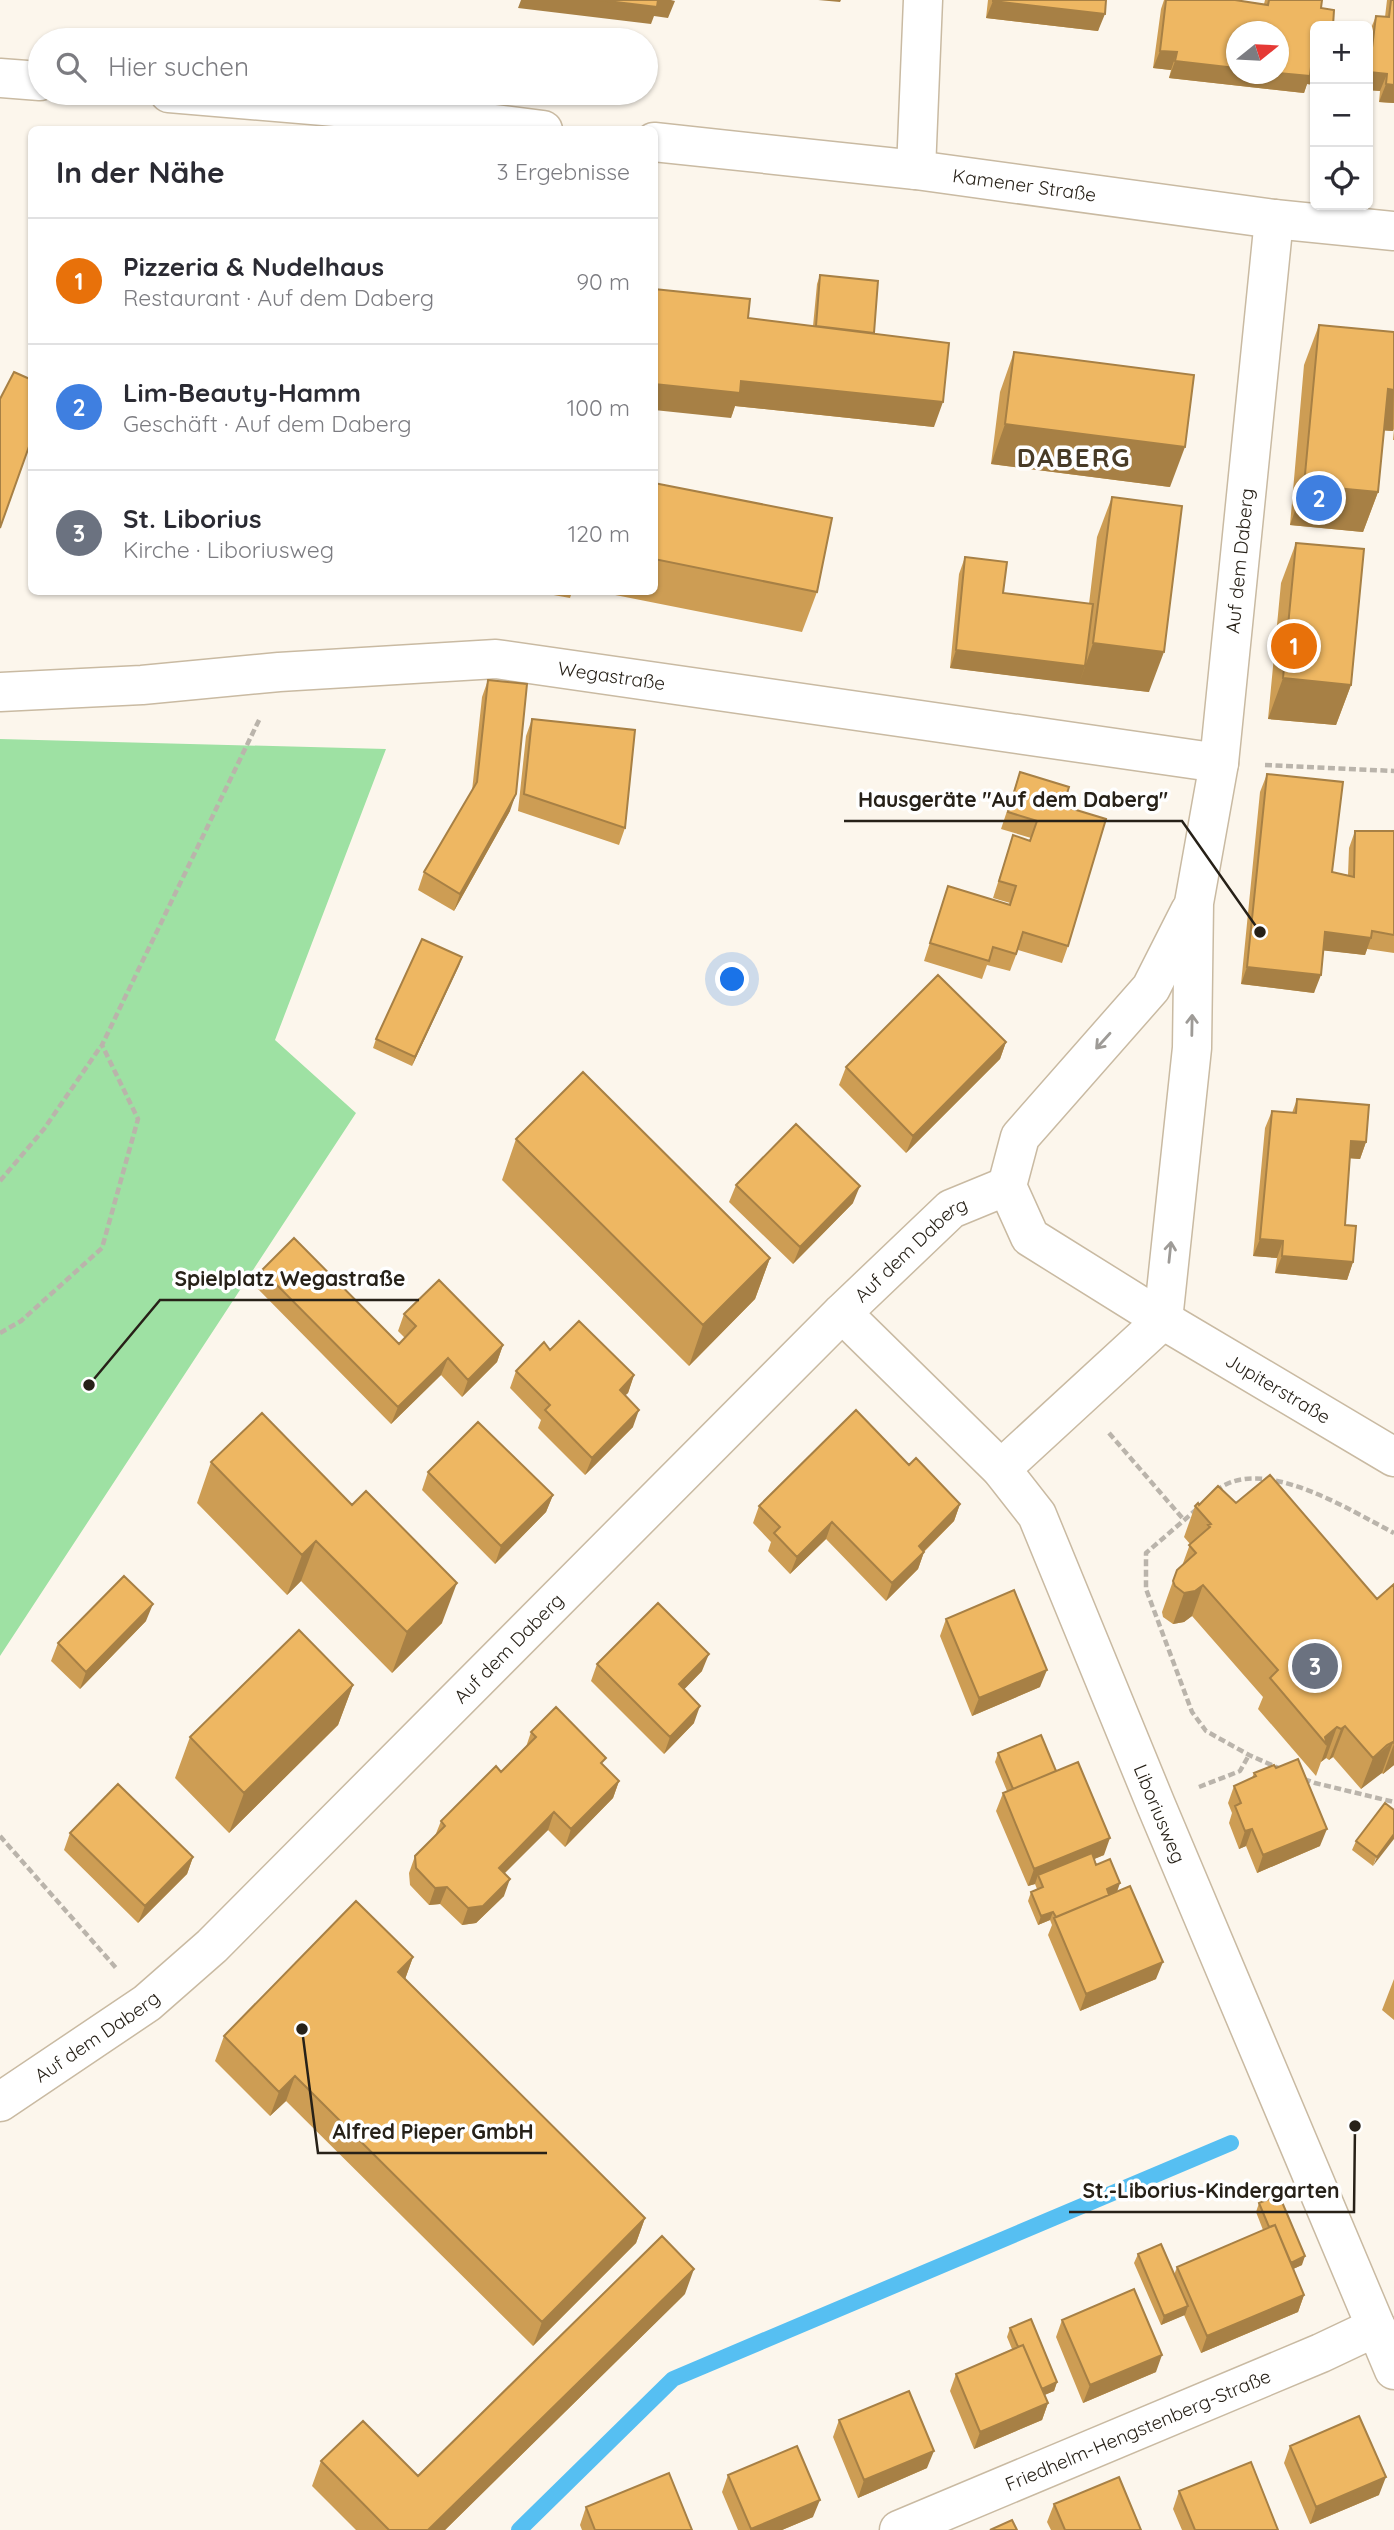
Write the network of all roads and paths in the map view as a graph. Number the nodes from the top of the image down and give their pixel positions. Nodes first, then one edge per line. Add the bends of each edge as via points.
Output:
1 (923, 0) edge
2 (0, 78) edge
3 (28, 80) edge
4 (305, 105) edge
5 (507, 126) edge
6 (658, 142) edge
7 (916, 170) junction
8 (1274, 219) junction
9 (1394, 231) edge
10 (279, 672) junction
11 (0, 692) edge
12 (1219, 763) junction
13 (1394, 771) edge
14 (1194, 903) junction
15 (102, 1045) junction
16 (0, 1181) edge
17 (1007, 1186) junction
18 (842, 1313) junction
19 (1163, 1320) junction
20 (0, 1333) edge
21 (1079, 1397) junction
22 (1394, 1457) edge
23 (1001, 1469) junction
24 (1214, 1493) edge
25 (1204, 1502) edge
26 (1184, 1520) junction
27 (1394, 1533) edge
28 (1249, 1755) junction
29 (1394, 1802) edge
30 (1156, 1805) junction
31 (0, 1836) edge
32 (147, 2003) junction
33 (0, 2102) edge
34 (1376, 2327) junction
35 (1394, 2370) edge
36 (899, 2530) edge

1 - 7 street
2 - 3 street
4 - 5 street
6 - 7 street, Kamener Straße
7 - 8 street, Kamener Straße
8 - 9 street, Kamener Straße
8 - 12 street, Auf dem Daberg
10 - 11 street, Wegastraße
10 - 12 street, Wegastraße via 496,659
10 - 15 path via 257,728
12 - 13 path
12 - 14 street, Auf dem Daberg
14 -> 17 street, Auf dem Daberg via 1151,988 1020,1137
19 -> 14 street, Auf dem Daberg via 1192,1048
15 - 16 path via 44,1129
15 - 20 path via 138,1119 102,1248 21,1321
17 - 18 street, Auf dem Daberg via 951,1209
17 - 19 street via 1030,1237
18 - 23 street, Liboriusweg
18 - 32 street, Auf dem Daberg via 212,1946
19 - 21 street
19 - 22 street, Jupiterstraße
21 - 23 street
21 - 26 path
23 - 30 street, Liboriusweg via 1037,1515
24 - 27 path via 1225,1484 1261,1478 1298,1485
25 - 26 path
26 - 28 path via 1146,1553 1146,1589 1192,1712 1206,1731
28 - 29 path via 1315,1783
28 - 30 path via 1240,1771
30 - 34 street, Liboriusweg
31 - 32 path
32 - 33 street, Auf dem Daberg
34 - 35 street, Liboriusweg
34 - 36 street, Friedhelm-Hengstenberg-Straße

